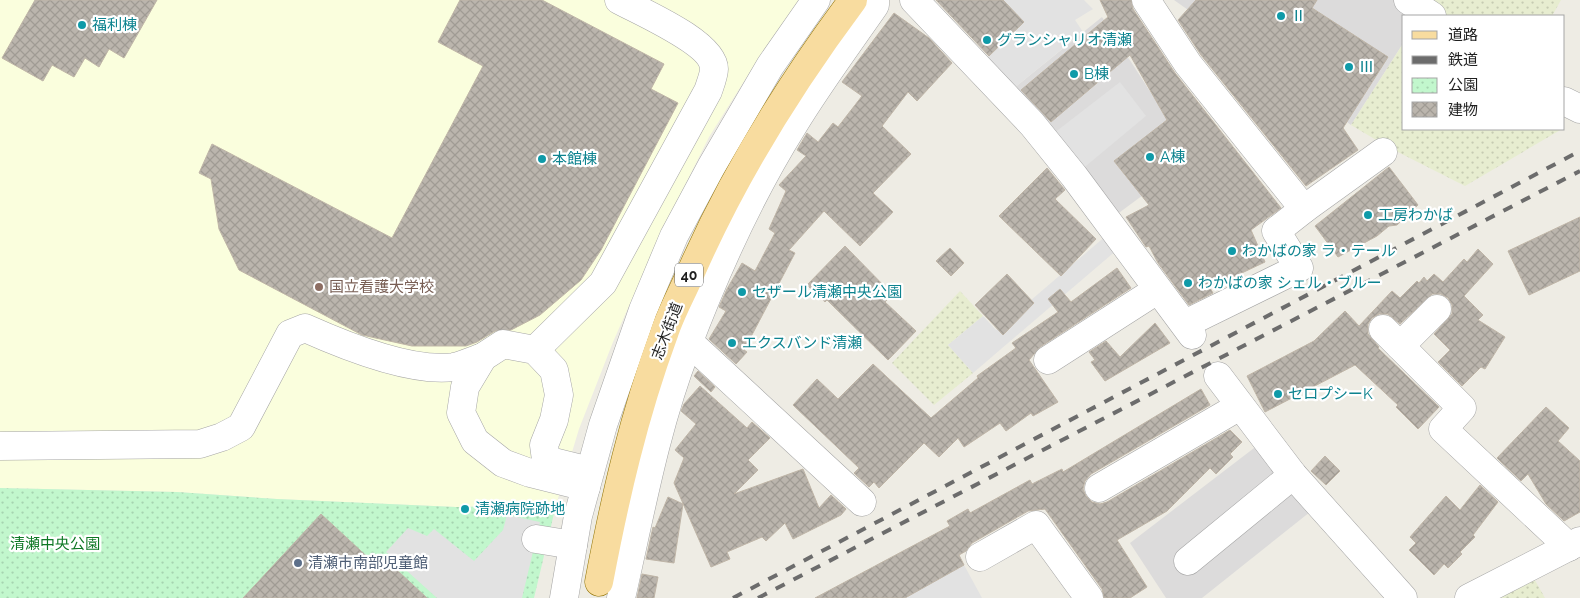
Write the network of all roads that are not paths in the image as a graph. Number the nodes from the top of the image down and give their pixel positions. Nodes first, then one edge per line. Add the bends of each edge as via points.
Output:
1 (619, 0) edge
2 (816, 0) edge
3 (852, 0) edge
4 (875, 0) edge
5 (914, 0) edge
6 (1146, 0) edge
7 (1408, 0) edge
8 (1430, 15) edge
9 (1565, 102) edge
10 (1580, 109) edge
11 (1383, 152) dead end
12 (1304, 209) junction
13 (1157, 290) junction
14 (1437, 309) dead end
15 (689, 342) junction
16 (535, 350) junction
17 (483, 357) junction
18 (1048, 360) dead end
19 (1218, 376) dead end
20 (1240, 406) junction
21 (0, 446) edge
22 (1293, 475) junction
23 (588, 479) junction
24 (1099, 488) dead end
25 (862, 502) dead end
26 (536, 539) dead end
27 (1574, 544) edge
28 (573, 545) junction
29 (980, 557) dead end
30 (1188, 561) dead end
31 (599, 582) dead end
32 (564, 598) edge
33 (621, 598) edge
34 (1089, 598) edge
35 (1403, 598) edge
36 (1469, 598) edge

1 - 16 street via 695,41 707,51 714,68 708,91 603,284
2 - 23 street via 770,66 674,236 643,310
3 - 31 main road, 志木街道 / 40 via 776,109 701,249 671,316 637,416 615,496
4 - 15 street via 875,5 794,124 754,193
5 - 13 street via 1032,124
6 - 12 street via 1188,64
7 - 8 street
9 - 10 street
11 - 12 street
12 - 13 street via 1276,231 1299,268 1189,330
13 - 18 street
14 - 27 street via 1391,338 1462,408 1443,429
15 - 25 street
15 - 33 street via 661,424
16 - 17 street via 503,344
16 - 23 street via 554,370 559,395 544,445 546,460
17 - 21 street via 453,367 418,365 348,347 305,328 290,334 241,426 222,437 200,444
17 - 23 street via 465,387 461,413 475,441 503,463 530,473
19 - 20 street
20 - 22 street
20 - 24 street
22 - 30 street
22 - 35 street
23 - 28 street
26 - 28 street
27 - 36 street
28 - 32 street
29 - 34 street via 1036,525

